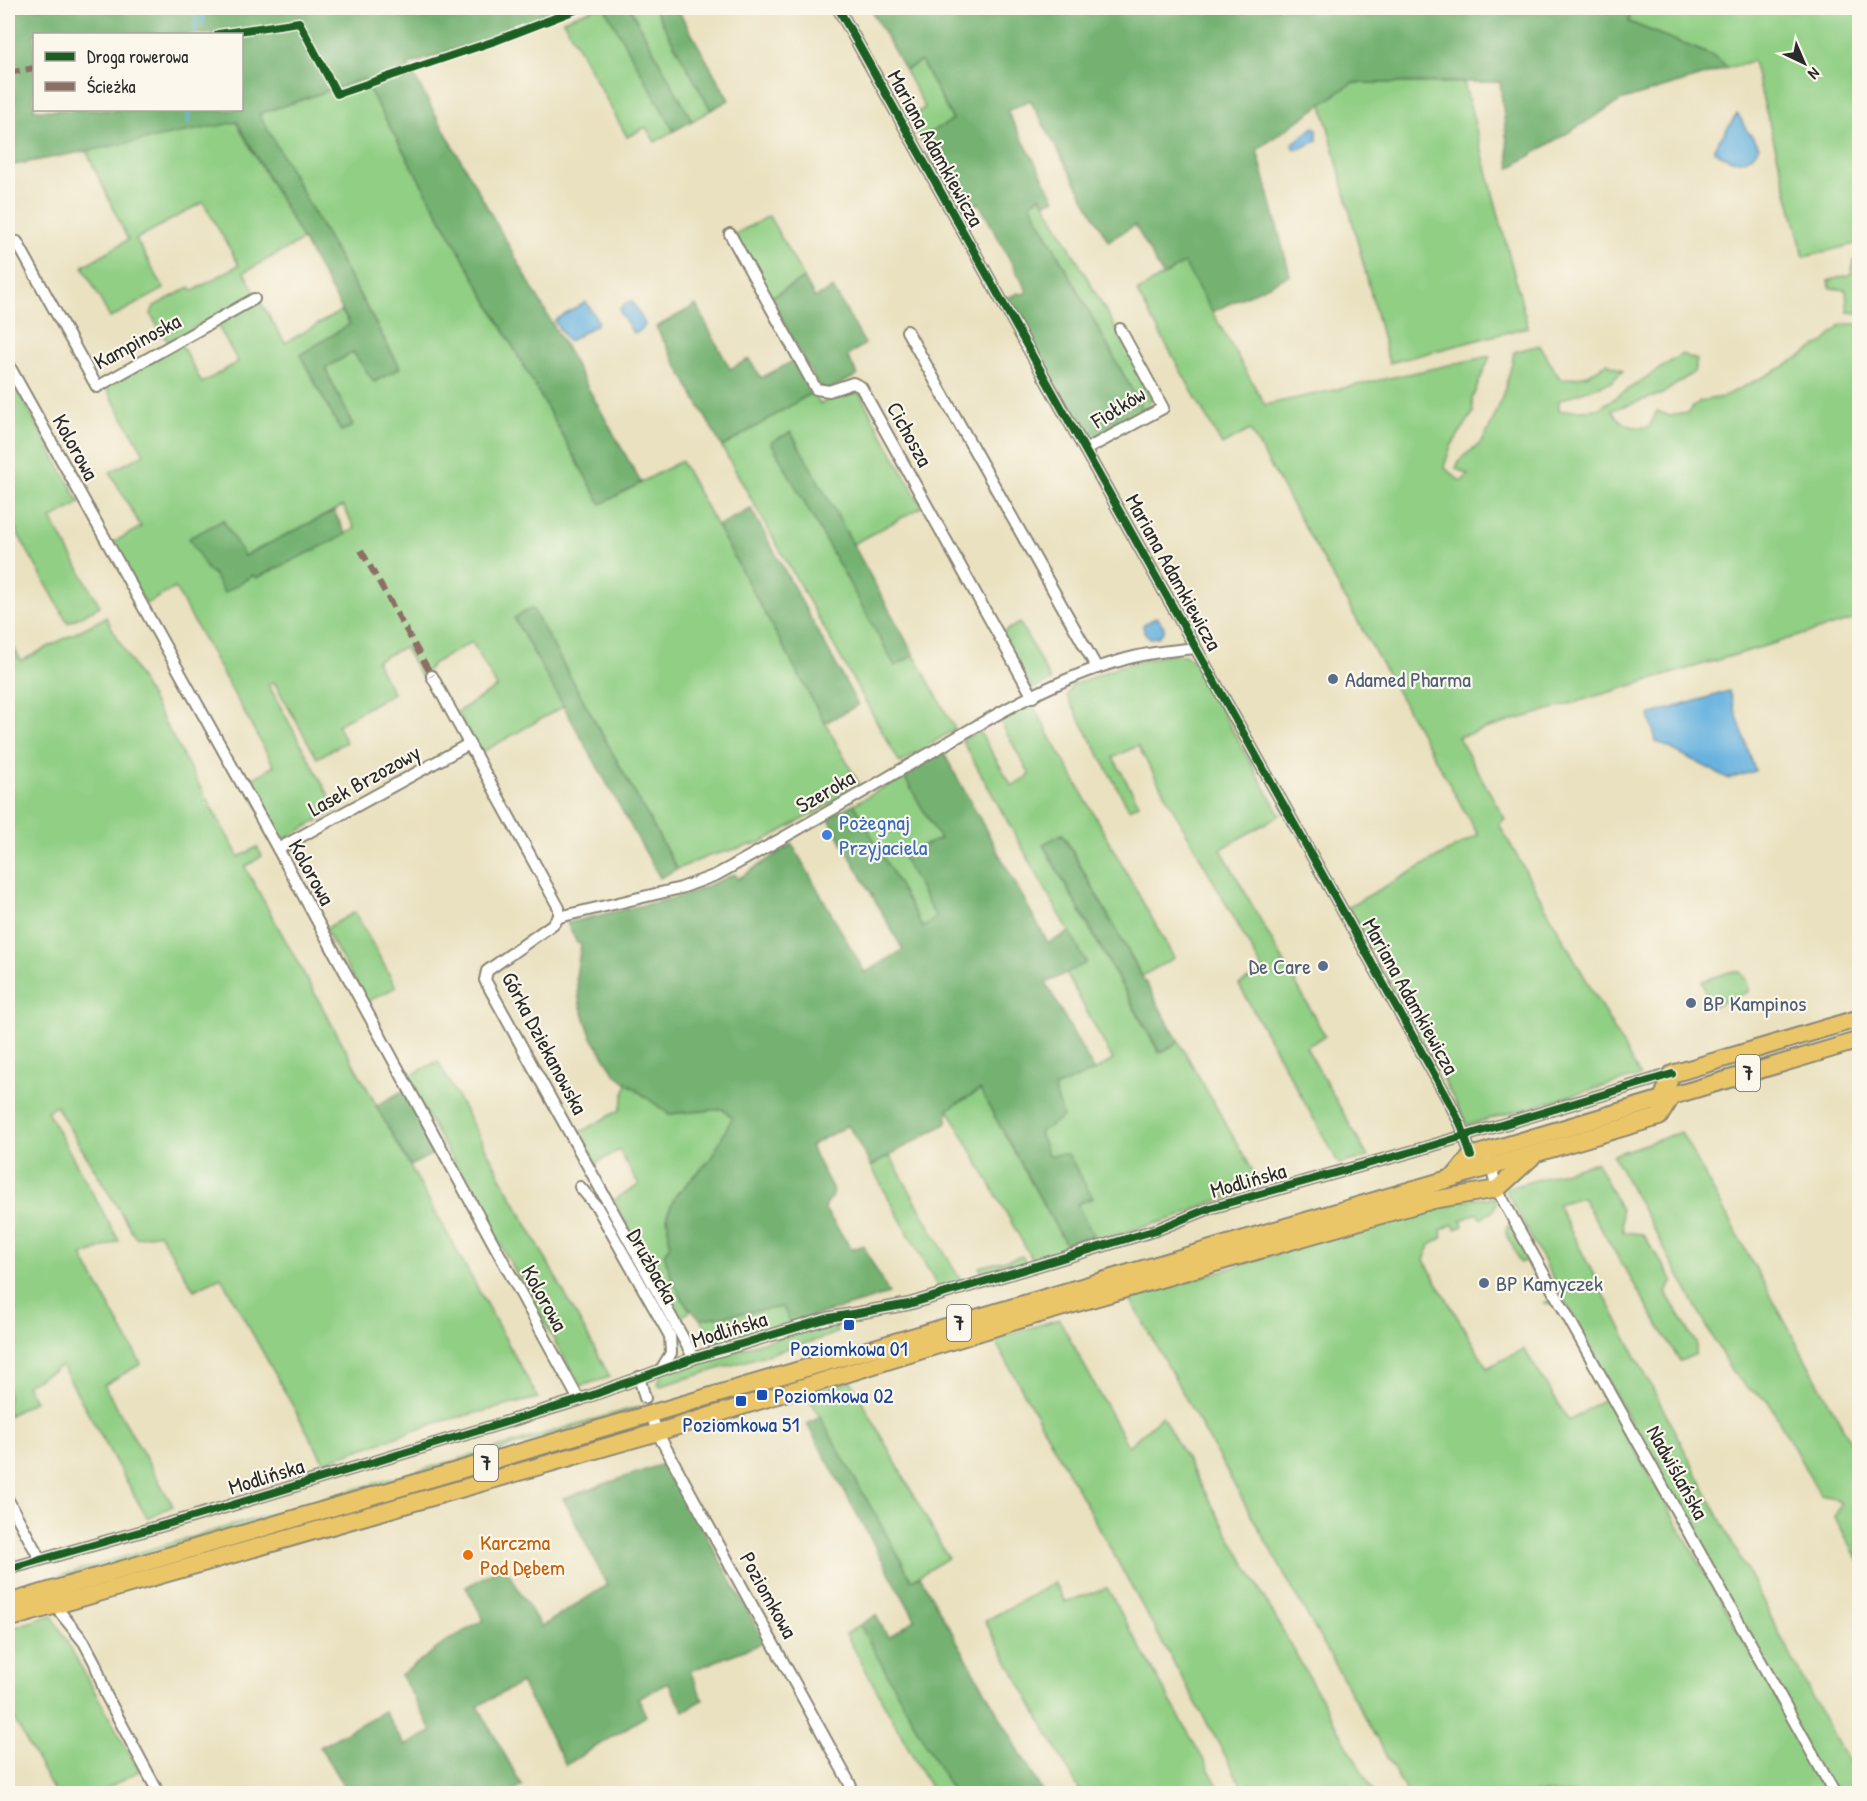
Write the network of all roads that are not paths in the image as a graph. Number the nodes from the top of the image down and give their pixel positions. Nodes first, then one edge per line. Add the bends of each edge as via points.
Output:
1 (838, 8) edge
2 (730, 234) dead end
3 (8, 246) edge
4 (254, 300) dead end
5 (1120, 329) dead end
6 (907, 331) dead end
7 (8, 364) edge
8 (1085, 450) junction
9 (1195, 648) junction
10 (1097, 668) junction
11 (432, 676) dead end
12 (1033, 697) junction
13 (469, 744) junction
14 (278, 849) junction
15 (560, 917) junction
16 (1860, 1018) edge
17 (1799, 1036) junction
18 (1860, 1040) edge
19 (1825, 1050) junction
20 (1666, 1075) junction
21 (1662, 1103) junction
22 (1464, 1134) junction
23 (1496, 1148) junction
24 (1536, 1154) junction
25 (1471, 1156) junction
26 (1491, 1167) junction
27 (1453, 1178) junction
28 (580, 1188) dead end
29 (1497, 1189) junction
30 (694, 1358) junction
31 (662, 1368) junction
32 (639, 1377) junction
33 (645, 1398) dead end
34 (579, 1401) junction
35 (651, 1414) junction
36 (657, 1432) junction
37 (8, 1500) edge
38 (40, 1559) junction
39 (8, 1569) edge
40 (50, 1599) junction
41 (8, 1604) edge
42 (8, 1620) edge
43 (159, 1794) edge
44 (854, 1794) edge
45 (1835, 1794) edge

1 - 8 street, Mariana Adamkiewicza
2 - 12 street, Cichosza via 816,389 829,391 853,383 861,387
3 - 4 street, Kampinoska via 17,242 97,387
5 - 8 street, Fiołków via 1163,408
6 - 10 street
7 - 14 street, Kolorowa
8 - 9 street, Mariana Adamkiewicza
9 - 10 street, Szeroka via 1138,656
9 - 22 street, Mariana Adamkiewicza
10 - 12 street, Szeroka
11 - 13 street
12 - 15 street, Szeroka via 716,875 681,888
13 - 14 street, Lasek Brzozowy
13 - 15 street via 554,897
14 - 34 street, Kolorowa
15 - 30 street, Górka Dziekanowska via 487,971 485,980
16 - 17 highway
17 - 19 highway
17 - 20 highway
18 - 19 highway, 7
19 - 21 highway, 7
20 - 21 highway
20 - 22 street, Modlińska
21 - 23 highway, 7
21 - 24 highway, 7
22 - 25 street, Mariana Adamkiewicza
22 - 30 street, Modlińska via 909,1304 829,1318
23 - 25 highway, 7
23 - 26 street
24 - 26 highway, 7
24 - 29 highway
25 - 27 highway
26 - 27 highway, 7
26 - 29 street, Nadwiślańska
27 - 35 highway, 7
28 - 31 street, Drużbacka via 597,1207 670,1336 671,1353
29 - 36 highway via 1433,1200 1291,1241
29 - 45 street, Nadwiślańska
30 - 31 street, Modlińska
31 - 32 street, Modlińska
32 - 33 street
32 - 34 street, Modlińska
34 - 38 street, Modlińska
35 - 36 street, Poziomkowa
35 - 40 highway, 7
36 - 40 highway
36 - 44 street, Poziomkowa
37 - 38 street
38 - 39 street, Modlińska
40 - 41 highway, 7
40 - 42 highway
40 - 43 street via 84,1642 106,1695

